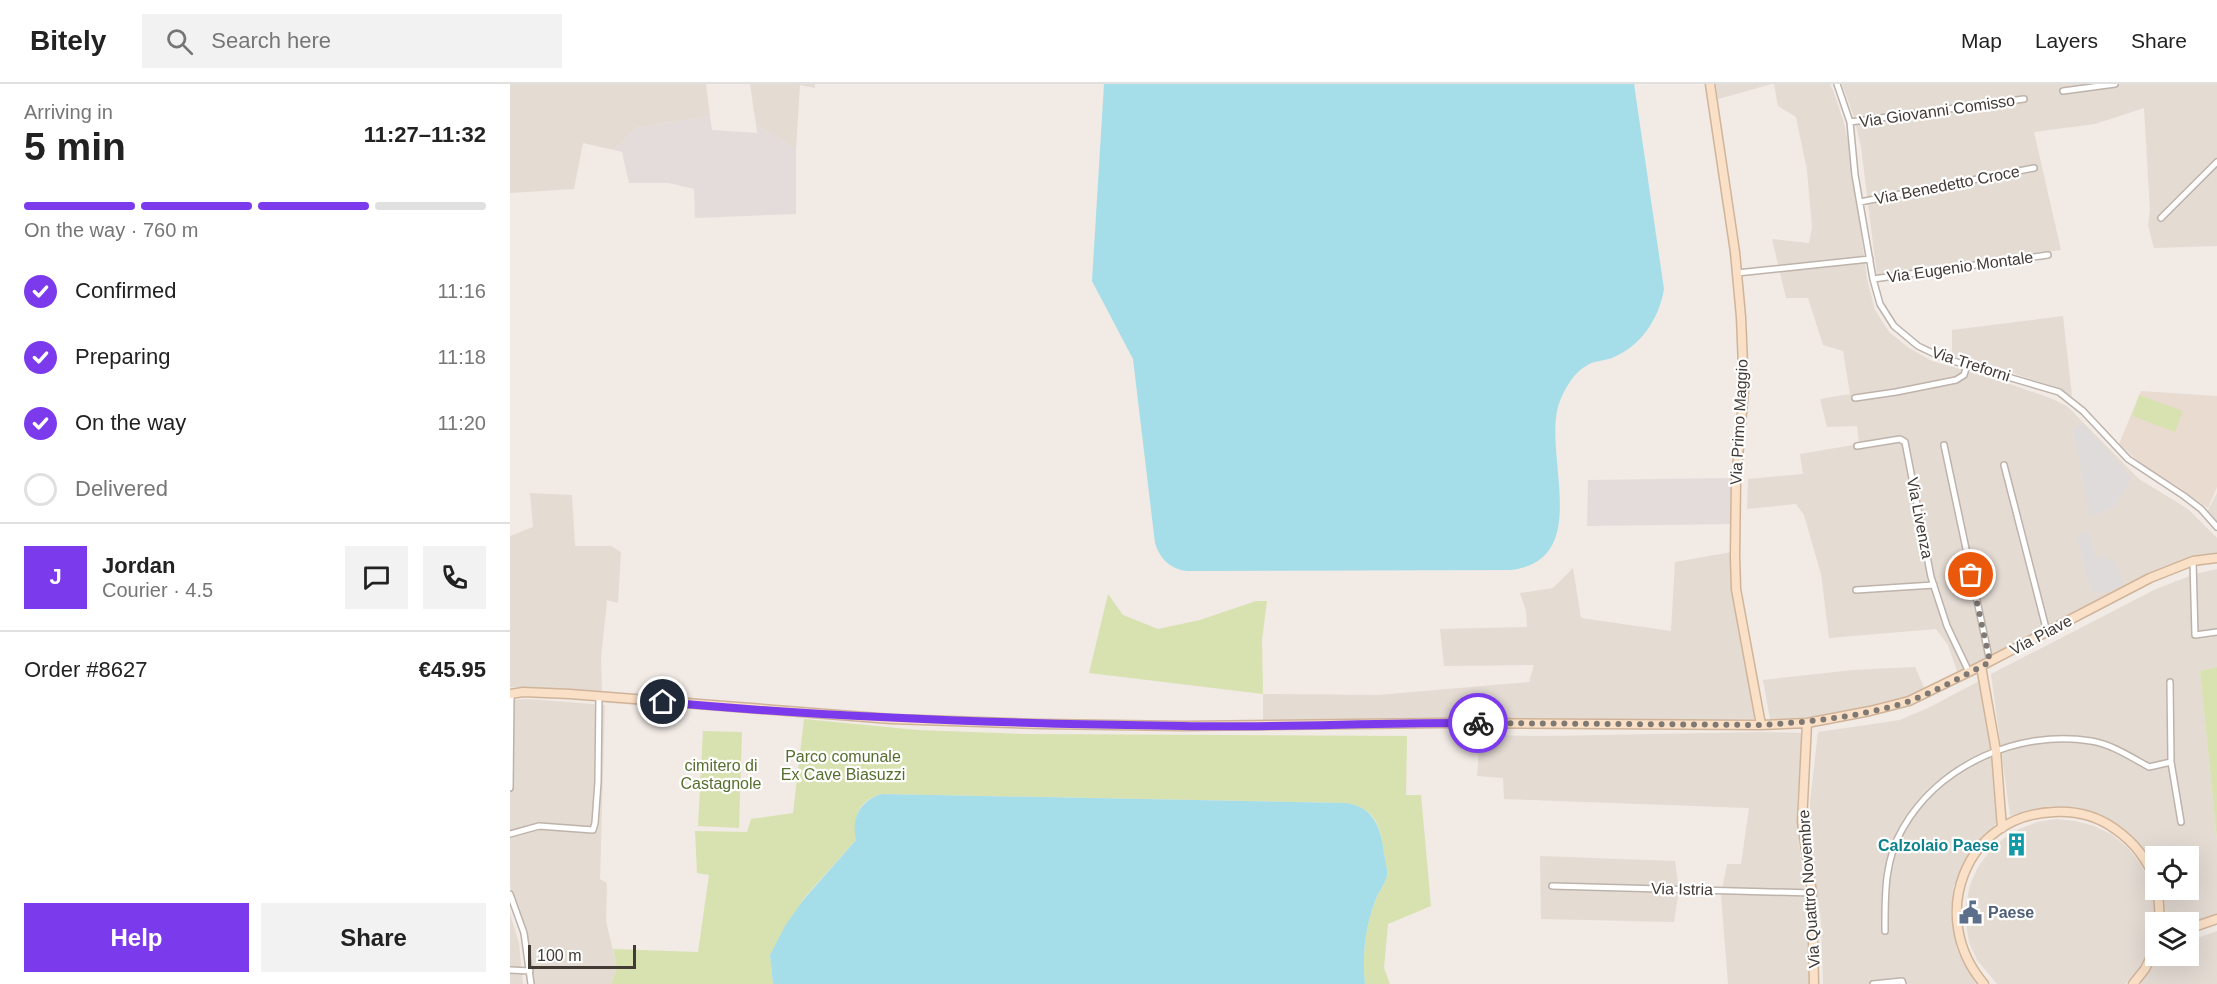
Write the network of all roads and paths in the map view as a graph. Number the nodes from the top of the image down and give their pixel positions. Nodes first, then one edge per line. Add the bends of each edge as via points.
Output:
1 (1710, 84) edge
2 (1837, 84) edge
3 (2115, 84) edge
4 (2063, 91) dead end
5 (2024, 99) dead end
6 (1850, 122) junction
7 (2217, 162) edge
8 (2034, 168) dead end
9 (1860, 202) junction
10 (2161, 218) dead end
11 (2048, 255) dead end
12 (1870, 259) junction
13 (1737, 273) junction
14 (1873, 279) junction
15 (1967, 365) junction
16 (1855, 398) dead end
17 (1944, 444) dead end
18 (1857, 446) dead end
19 (2004, 465) dead end
20 (2217, 527) edge
21 (2217, 558) edge
22 (2193, 561) junction
23 (1934, 585) junction
24 (1856, 591) dead end
25 (2047, 632) junction
26 (2217, 632) edge
27 (1990, 662) junction
28 (1981, 666) junction
29 (1969, 672) junction
30 (2170, 682) dead end
31 (510, 694) edge
32 (599, 697) junction
33 (1807, 723) junction
34 (1761, 725) junction
35 (1996, 751) junction
36 (2171, 762) junction
37 (510, 788) edge
38 (2181, 822) dead end
39 (2002, 828) junction
40 (510, 834) edge
41 (2145, 862) edge
42 (1552, 886) dead end
43 (1812, 893) junction
44 (510, 894) edge
45 (2217, 920) edge
46 (2199, 926) edge
47 (1886, 931) dead end
48 (2146, 966) edge
49 (510, 969) edge
50 (530, 971) junction
51 (2135, 983) edge
52 (531, 984) edge
53 (1814, 984) edge
54 (1873, 984) edge
55 (1903, 984) edge
56 (1984, 984) edge

1 - 13 main road, Via Primo Maggio
2 - 6 street, Via Treforni
3 - 4 street
5 - 6 street, Via Giovanni Comisso
6 - 9 street, Via Treforni
7 - 10 street
8 - 9 street, Via Benedetto Croce
9 - 12 street, Via Treforni
11 - 14 street, Via Eugenio Montale
12 - 13 street
12 - 14 street, Via Treforni
13 - 34 main road, Via Primo Maggio via 1744,390 1736,480 1736,578
14 - 15 street, Via Treforni via 1885,314 1905,336 1931,352
15 - 16 street via 1964,375 1956,380
15 - 20 street, Via Treforni via 2059,392 2083,411 2128,459 2184,496
17 - 27 street
18 - 23 street, Via Livenza via 1900,439 1905,442
19 - 25 street
21 - 22 main road, Via Piave
22 - 25 main road, Via Piave via 2150,578
22 - 26 street via 2195,635
23 - 24 street
23 - 29 street, Via Livenza via 1947,626
25 - 27 main road, Via Piave
27 - 28 main road, Via Piave
28 - 29 main road, Via Piave
28 - 35 main road
29 - 33 main road, Via Piave via 1909,701
30 - 36 street
31 - 32 main road, Via Piave
31 - 37 street
32 - 34 main road, Via Piave via 881,718 1041,724
32 - 40 street via 593,830 539,826
33 - 34 main road, Via Piave
33 - 43 main road, Via Quattro Novembre via 1802,822
35 - 36 street via 2058,738 2093,741 2149,767
35 - 39 main road
35 - 47 street via 1949,776 1902,829 1888,867
36 - 38 street
39 - 41 main road via 2043,812 2088,815 2126,837
39 - 56 main road via 1971,861 1956,904 1959,940
42 - 43 street, Via Istria
43 - 53 main road, Via Quattro Novembre
44 - 50 street via 524,933
45 - 46 main road
48 - 51 main road
49 - 50 street
50 - 52 street
54 - 55 street

